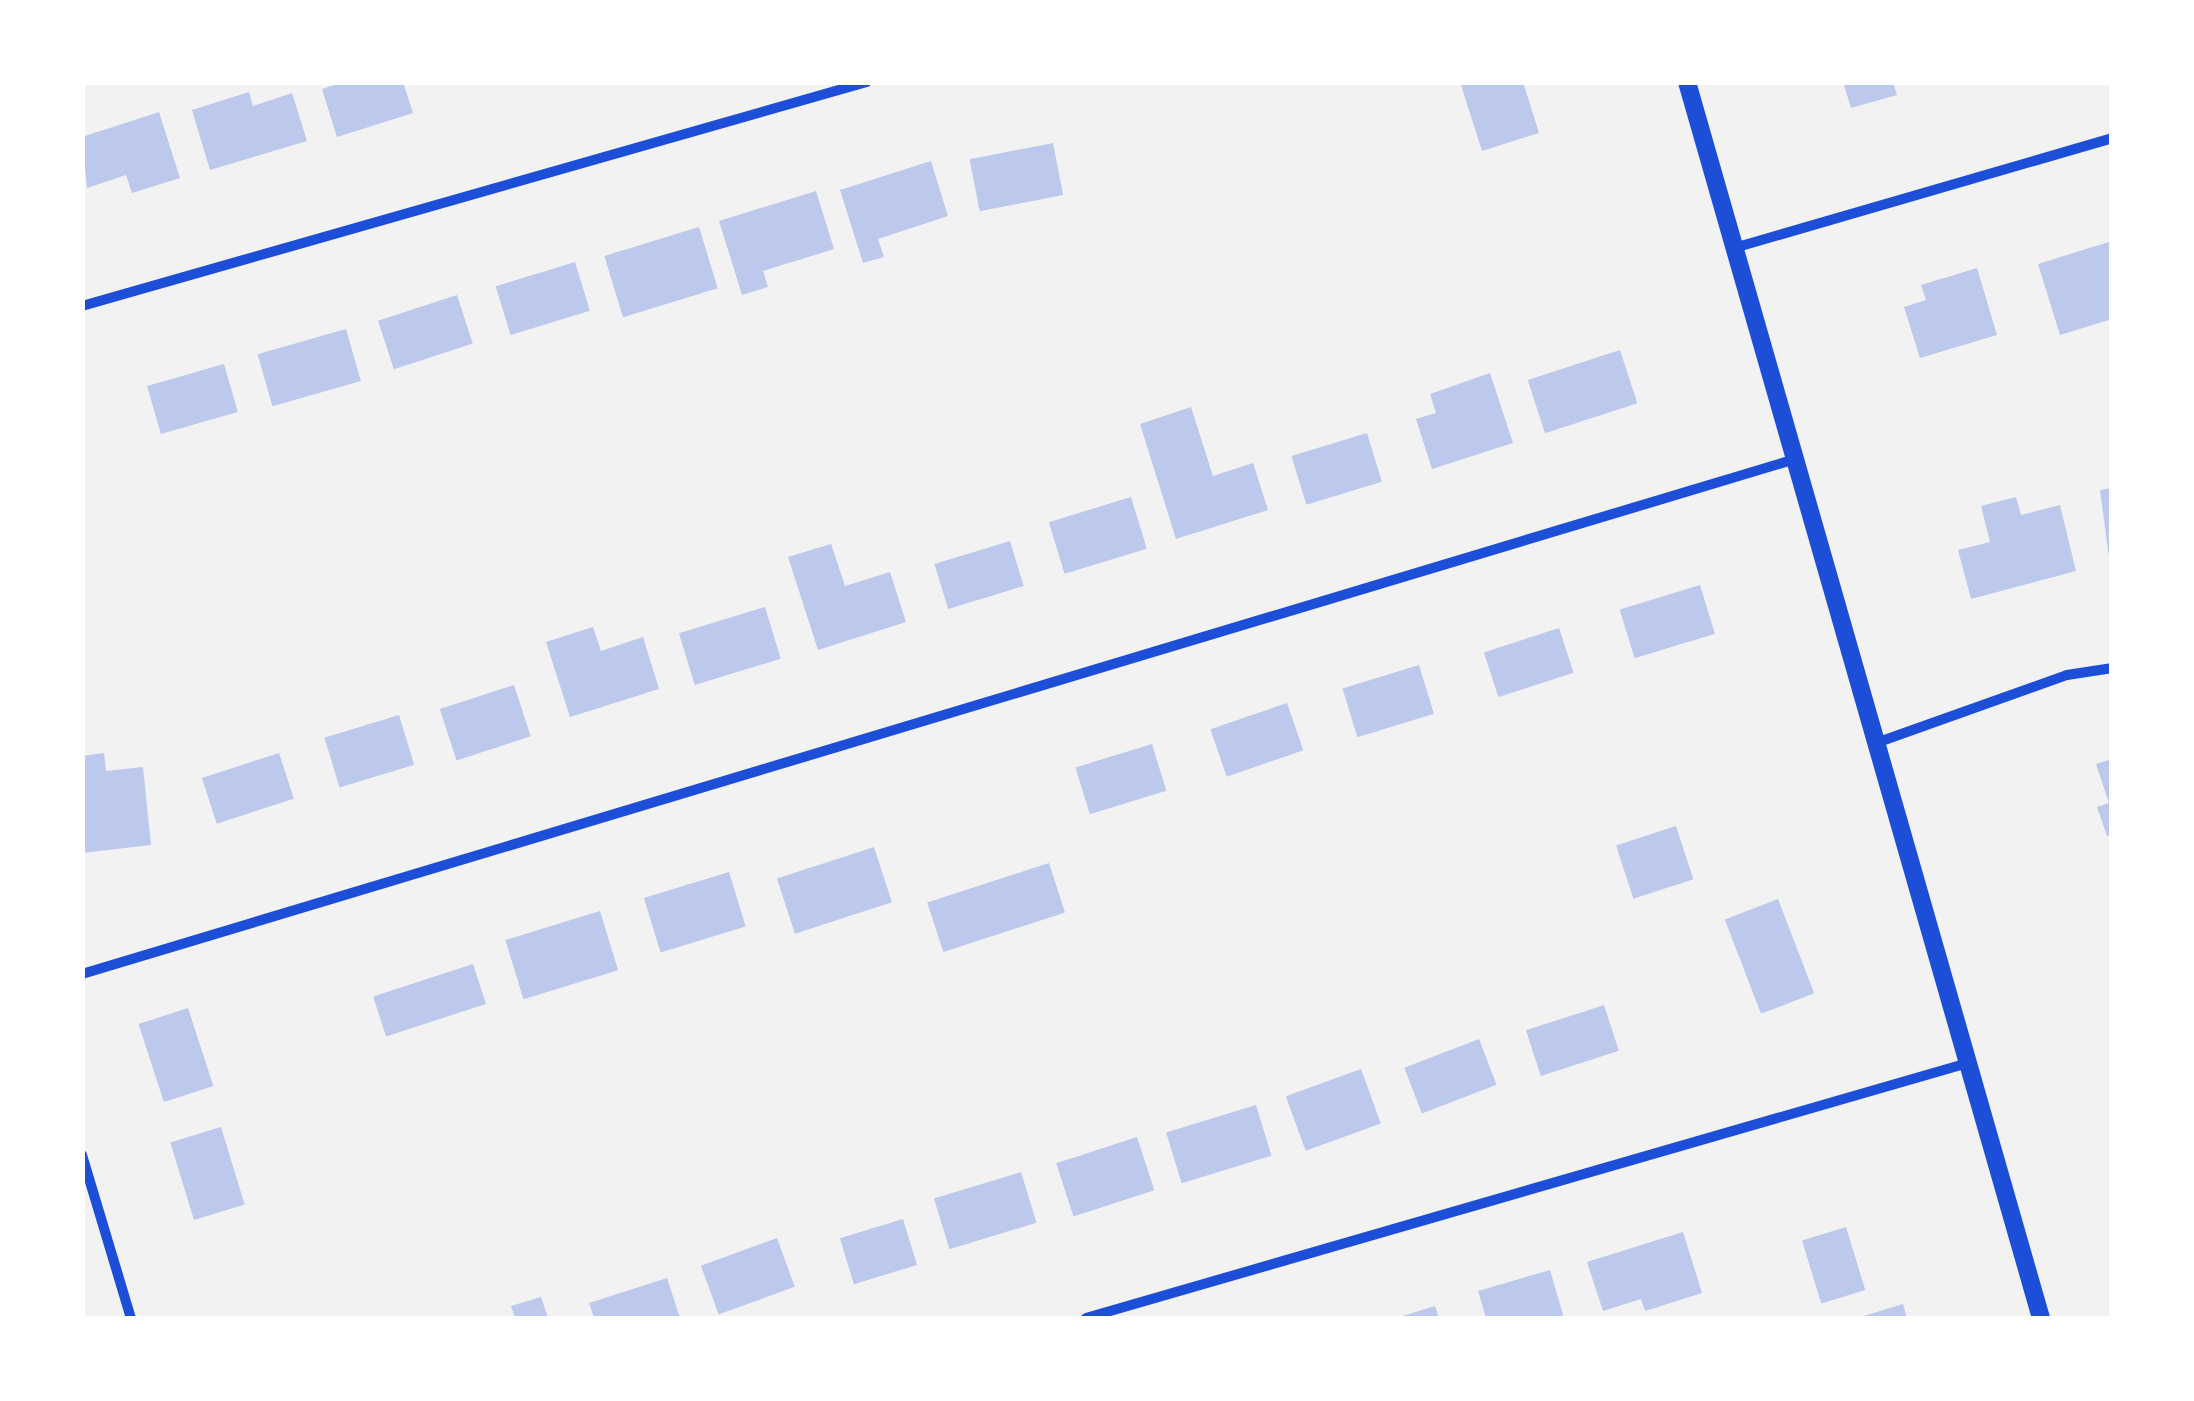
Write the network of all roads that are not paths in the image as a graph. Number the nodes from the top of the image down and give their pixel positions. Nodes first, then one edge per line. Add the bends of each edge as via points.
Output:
1 (867, 82) edge
2 (1686, 82) edge
3 (2112, 138) edge
4 (1734, 248) junction
5 (82, 306) edge
6 (1795, 459) junction
7 (2112, 668) edge
8 (1876, 743) junction
9 (82, 974) edge
10 (1968, 1063) junction
11 (82, 1155) edge
12 (131, 1318) edge
13 (1086, 1318) edge
14 (2041, 1318) edge

1 - 5 street
2 - 4 street
3 - 4 street
4 - 6 street
6 - 8 street
6 - 9 street
7 - 8 street via 2067,675
8 - 10 street
10 - 13 street
10 - 14 street
11 - 12 street

